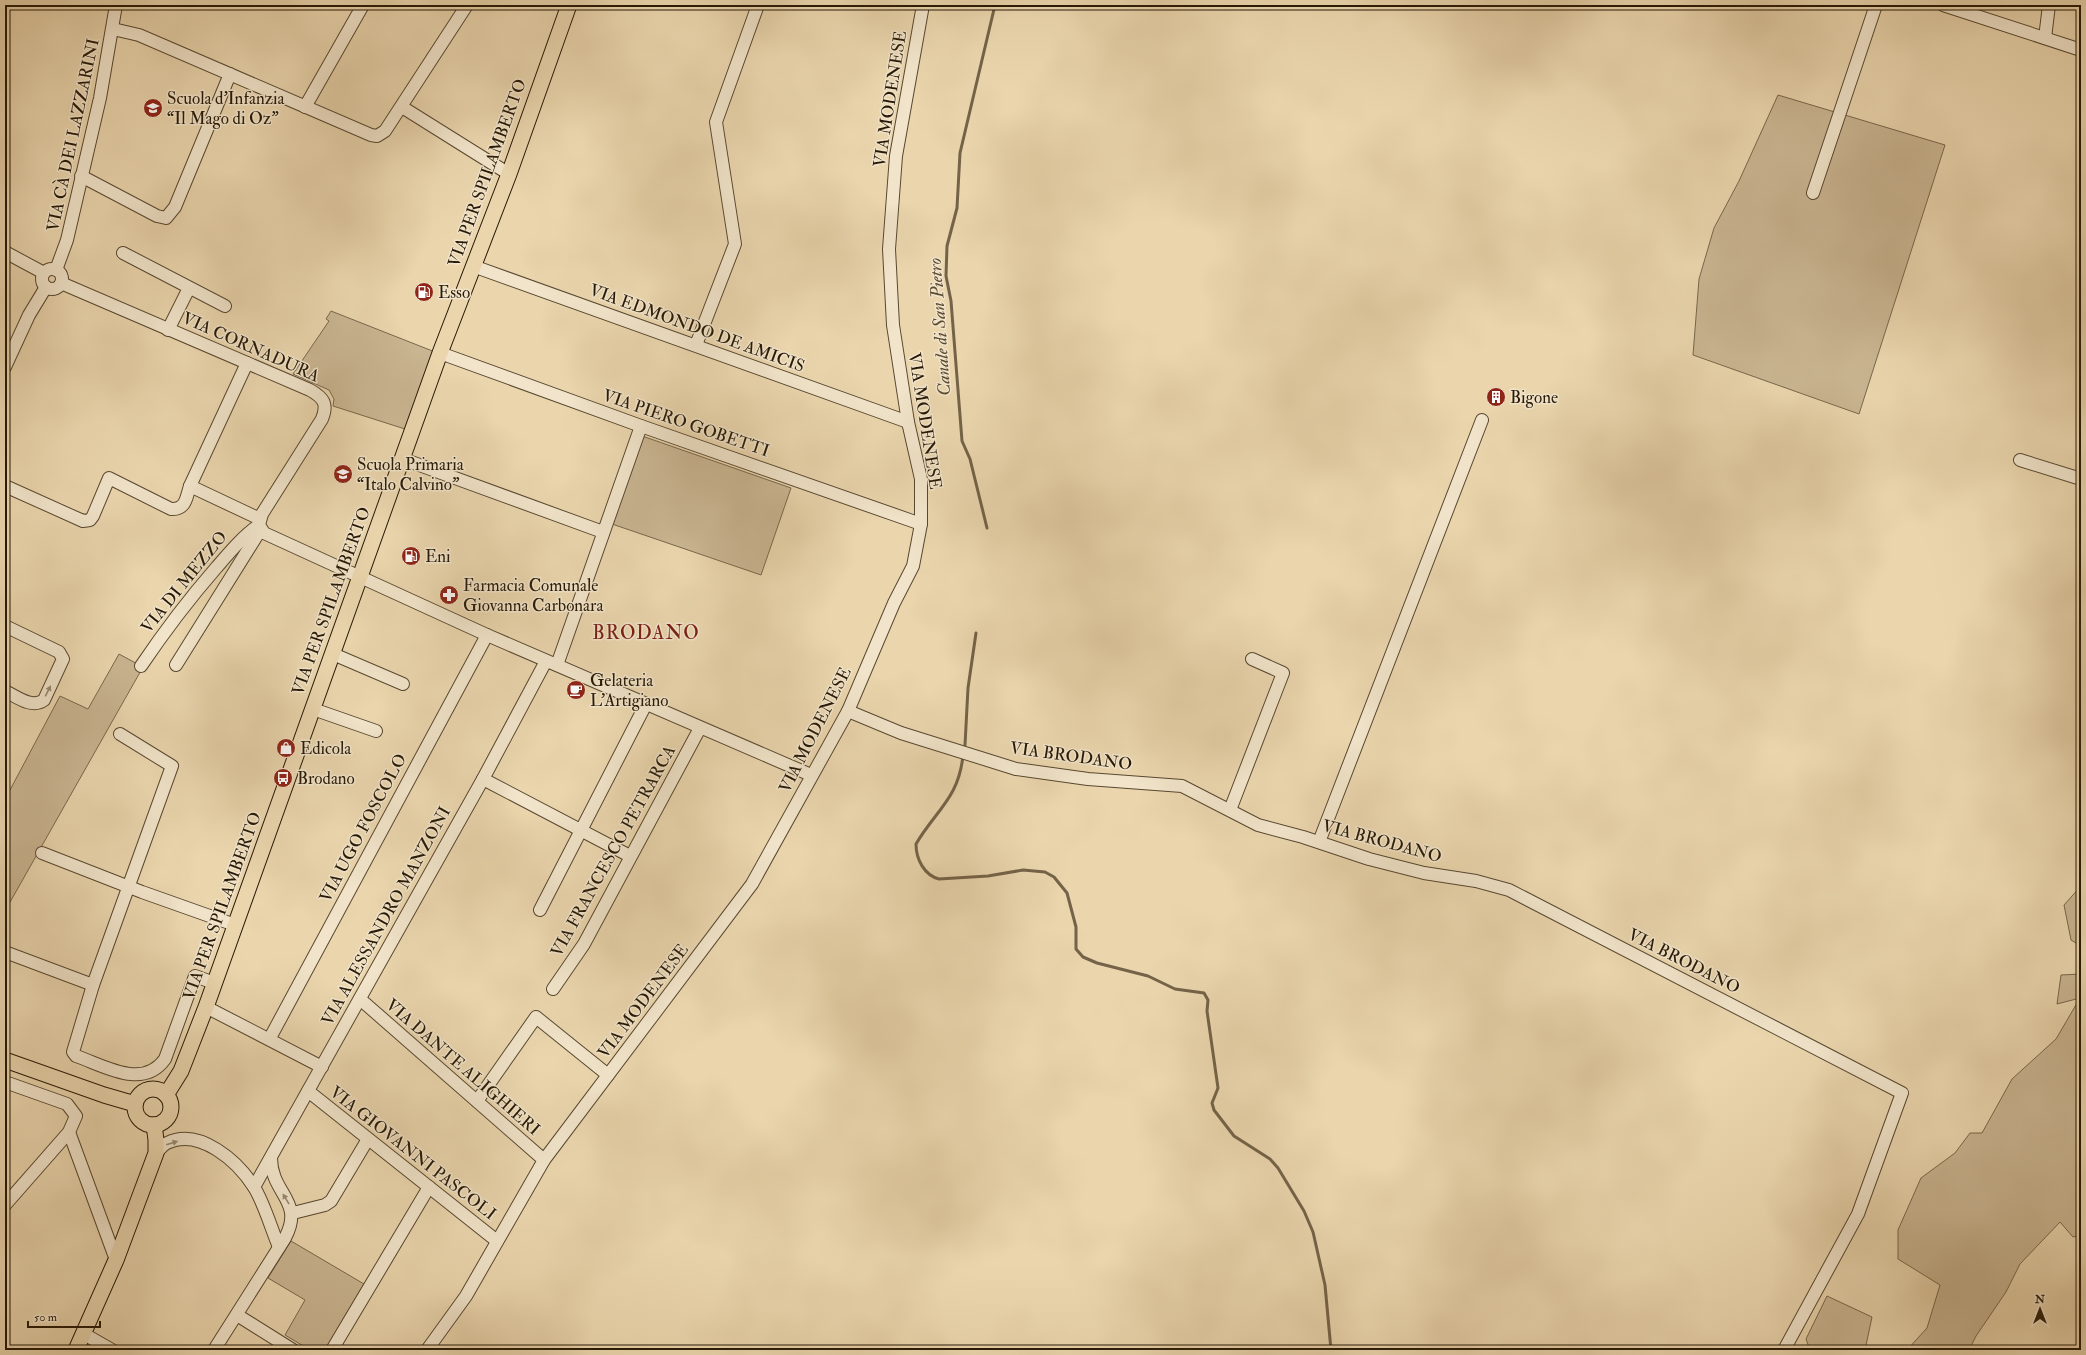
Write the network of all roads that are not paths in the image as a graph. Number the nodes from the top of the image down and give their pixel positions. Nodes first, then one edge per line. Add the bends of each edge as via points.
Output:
1 (116, 5) edge
2 (362, 5) edge
3 (467, 5) edge
4 (568, 5) edge
5 (758, 5) edge
6 (923, 5) edge
7 (1876, 5) edge
8 (1943, 5) edge
9 (2049, 5) edge
10 (113, 29) junction
11 (2045, 38) junction
12 (2081, 50) edge
13 (230, 74) junction
14 (305, 107) junction
15 (402, 107) junction
16 (509, 174) junction
17 (82, 176) junction
18 (1813, 193) dead end
19 (5, 252) edge
20 (123, 253) dead end
21 (473, 266) junction
22 (56, 270) junction
23 (44, 273) junction
24 (61, 283) junction
25 (46, 287) junction
26 (188, 288) junction
27 (225, 306) dead end
28 (168, 330) junction
29 (696, 345) junction
30 (440, 353) junction
31 (247, 363) junction
32 (5, 367) edge
33 (1482, 420) dead end
34 (908, 422) junction
35 (641, 426) junction
36 (403, 459) junction
37 (2020, 460) dead end
38 (2081, 479) edge
39 (5, 486) edge
40 (190, 486) junction
41 (260, 524) junction
42 (922, 524) junction
43 (603, 532) junction
44 (360, 577) junction
45 (5, 626) edge
46 (487, 635) junction
47 (333, 654) junction
48 (1252, 660) dead end
49 (552, 663) junction
50 (176, 665) dead end
51 (141, 666) dead end
52 (403, 684) dead end
53 (5, 691) edge
54 (646, 704) junction
55 (313, 709) junction
56 (848, 712) junction
57 (700, 728) junction
58 (376, 731) dead end
59 (120, 734) dead end
60 (811, 775) junction
61 (482, 779) junction
62 (1230, 810) junction
63 (580, 830) junction
64 (1319, 842) junction
65 (42, 853) dead end
66 (630, 856) junction
67 (128, 887) junction
68 (540, 910) dead end
69 (236, 925) junction
70 (5, 952) edge
71 (214, 983) junction
72 (93, 985) junction
73 (553, 989) dead end
74 (360, 999) junction
75 (206, 1007) junction
76 (270, 1038) junction
77 (5, 1060) edge
78 (322, 1067) junction
79 (608, 1075) junction
80 (5, 1082) edge
81 (308, 1091) junction
82 (166, 1095) junction
83 (477, 1101) junction
84 (135, 1104) junction
85 (154, 1125) junction
86 (69, 1132) junction
87 (368, 1139) junction
88 (156, 1153) junction
89 (271, 1158) junction
90 (544, 1160) junction
91 (254, 1187) junction
92 (429, 1187) junction
93 (5, 1205) edge
94 (293, 1213) junction
95 (498, 1241) junction
96 (279, 1247) junction
97 (116, 1260) junction
98 (237, 1316) junction
99 (84, 1334) junction
100 (76, 1350) edge
101 (112, 1350) edge
102 (214, 1350) edge
103 (293, 1350) edge
104 (332, 1350) edge
105 (427, 1350) edge
106 (1784, 1350) edge

1 - 10 street, VIA CÀ DEI LAZZARINI
2 - 14 street
3 - 15 street
4 - 16 main road, VIA PER SPILAMBERTO
5 - 29 street via 716,122 735,244
6 - 34 street, VIA MODENESE via 896,156 889,249 893,325
7 - 18 street
8 - 11 street
9 - 11 street
10 - 13 street via 139,35
10 - 17 street, VIA CÀ DEI LAZZARINI
11 - 12 street
13 - 14 street
13 - 17 street via 175,208 169,216 162,217 152,213
14 - 15 street via 377,136 385,131
15 - 16 street
16 - 21 main road, VIA PER SPILAMBERTO
17 - 22 street, VIA CÀ DEI LAZZARINI via 64,254
19 - 23 street
20 - 26 street, VIA CORNADURA
21 - 29 street, VIA EDMONDO DE AMICIS
21 - 30 main road, VIA PER SPILAMBERTO
22 - 23 street via 49,269
22 - 24 street via 61,276
23 - 25 street via 42,282
24 - 25 street via 56,288
24 - 28 street, VIA CORNADURA
25 - 32 street via 29,315
26 - 27 street, VIA CORNADURA
26 - 28 street, VIA CORNADURA
28 - 31 street, VIA CORNADURA
29 - 34 street, VIA EDMONDO DE AMICIS
30 - 35 street, VIA PIERO GOBETTI
30 - 36 main road, VIA PER SPILAMBERTO
31 - 40 street
31 - 41 street, VIA CORNADURA via 310,390 321,397 325,407 322,420
33 - 64 street
34 - 42 street, VIA MODENESE via 920,479
35 - 42 street, VIA PIERO GOBETTI
35 - 43 street, VIA ALESSANDRO MANZONI
36 - 43 street
36 - 44 main road, VIA PER SPILAMBERTO
37 - 38 street
39 - 40 street via 86,521 93,516 109,478 171,509 180,509 183,506
40 - 41 street
41 - 44 street via 278,540
41 - 50 street, VIA CORNADURA
41 - 51 street, VIA DI MEZZO via 246,534 212,573
42 - 56 street, VIA MODENESE via 913,566 894,603
43 - 49 street, VIA ALESSANDRO MANZONI
44 - 46 street
44 - 47 main road, VIA PER SPILAMBERTO
53 -> 45 street via 30,704 41,702 63,659 59,652
46 - 49 street
46 - 76 street, VIA UGO FOSCOLO
47 - 52 street
47 - 55 main road, VIA PER SPILAMBERTO
48 - 62 street via 1283,673
49 - 54 street
49 - 61 street, VIA ALESSANDRO MANZONI
54 - 57 street
54 - 63 street
55 - 58 street
55 - 69 main road, VIA PER SPILAMBERTO
56 - 60 street, VIA MODENESE
56 - 62 street, VIA BRODANO via 1016,769 1088,779 1182,786
57 - 60 street
57 - 66 street, VIA FRANCESCO PETRARCA
59 - 67 street via 172,766
60 - 79 street, VIA MODENESE via 752,884
61 - 63 street
61 - 74 street, VIA ALESSANDRO MANZONI
62 - 64 street, VIA BRODANO via 1258,825
63 - 66 street
63 - 68 street
64 - 106 street, VIA BRODANO via 1369,859 1424,873 1476,881 1509,890 1902,1093 1858,1214
65 - 67 street
66 - 73 street, VIA FRANCESCO PETRARCA via 584,944
67 - 69 street
67 - 72 street
69 - 71 main road, VIA PER SPILAMBERTO
70 - 72 street
71 - 72 street via 195,976 165,1058 156,1069 134,1076 76,1056 73,1052
71 - 75 main road, VIA PER SPILAMBERTO
74 - 78 street, VIA ALESSANDRO MANZONI
74 - 83 street, VIA DANTE ALIGHIERI
75 - 76 street
75 - 82 main road, VIA PER SPILAMBERTO via 181,1071
76 - 78 street
77 - 84 main road
78 - 81 street, VIA ALESSANDRO MANZONI
79 - 83 street via 536,1017
79 - 90 street, VIA MODENESE
80 - 86 street via 67,1104 76,1116
81 - 87 street, VIA GIOVANNI PASCOLI
81 - 89 street, VIA ALESSANDRO MANZONI
82 - 84 main road via 148,1090
82 - 85 main road via 170,1111 164,1121
83 - 90 street, VIA DANTE ALIGHIERI
84 - 85 main road via 140,1119
85 - 88 main road
86 - 93 street
86 - 97 street
87 - 92 street, VIA GIOVANNI PASCOLI
87 - 94 street via 331,1201 325,1205
88 -> 91 street via 167,1143 192,1140 205,1143 223,1153
88 - 97 main road
89 - 91 street, VIA ALESSANDRO MANZONI
94 -> 89 street via 273,1176
90 - 95 street, VIA MODENESE
91 - 96 street
92 - 95 street, VIA GIOVANNI PASCOLI
92 - 104 street
94 - 96 street via 289,1231
95 - 105 street, VIA MODENESE via 462,1303
96 - 98 street
97 - 99 main road
98 - 102 street
98 - 103 street
99 - 100 main road
99 - 101 street

